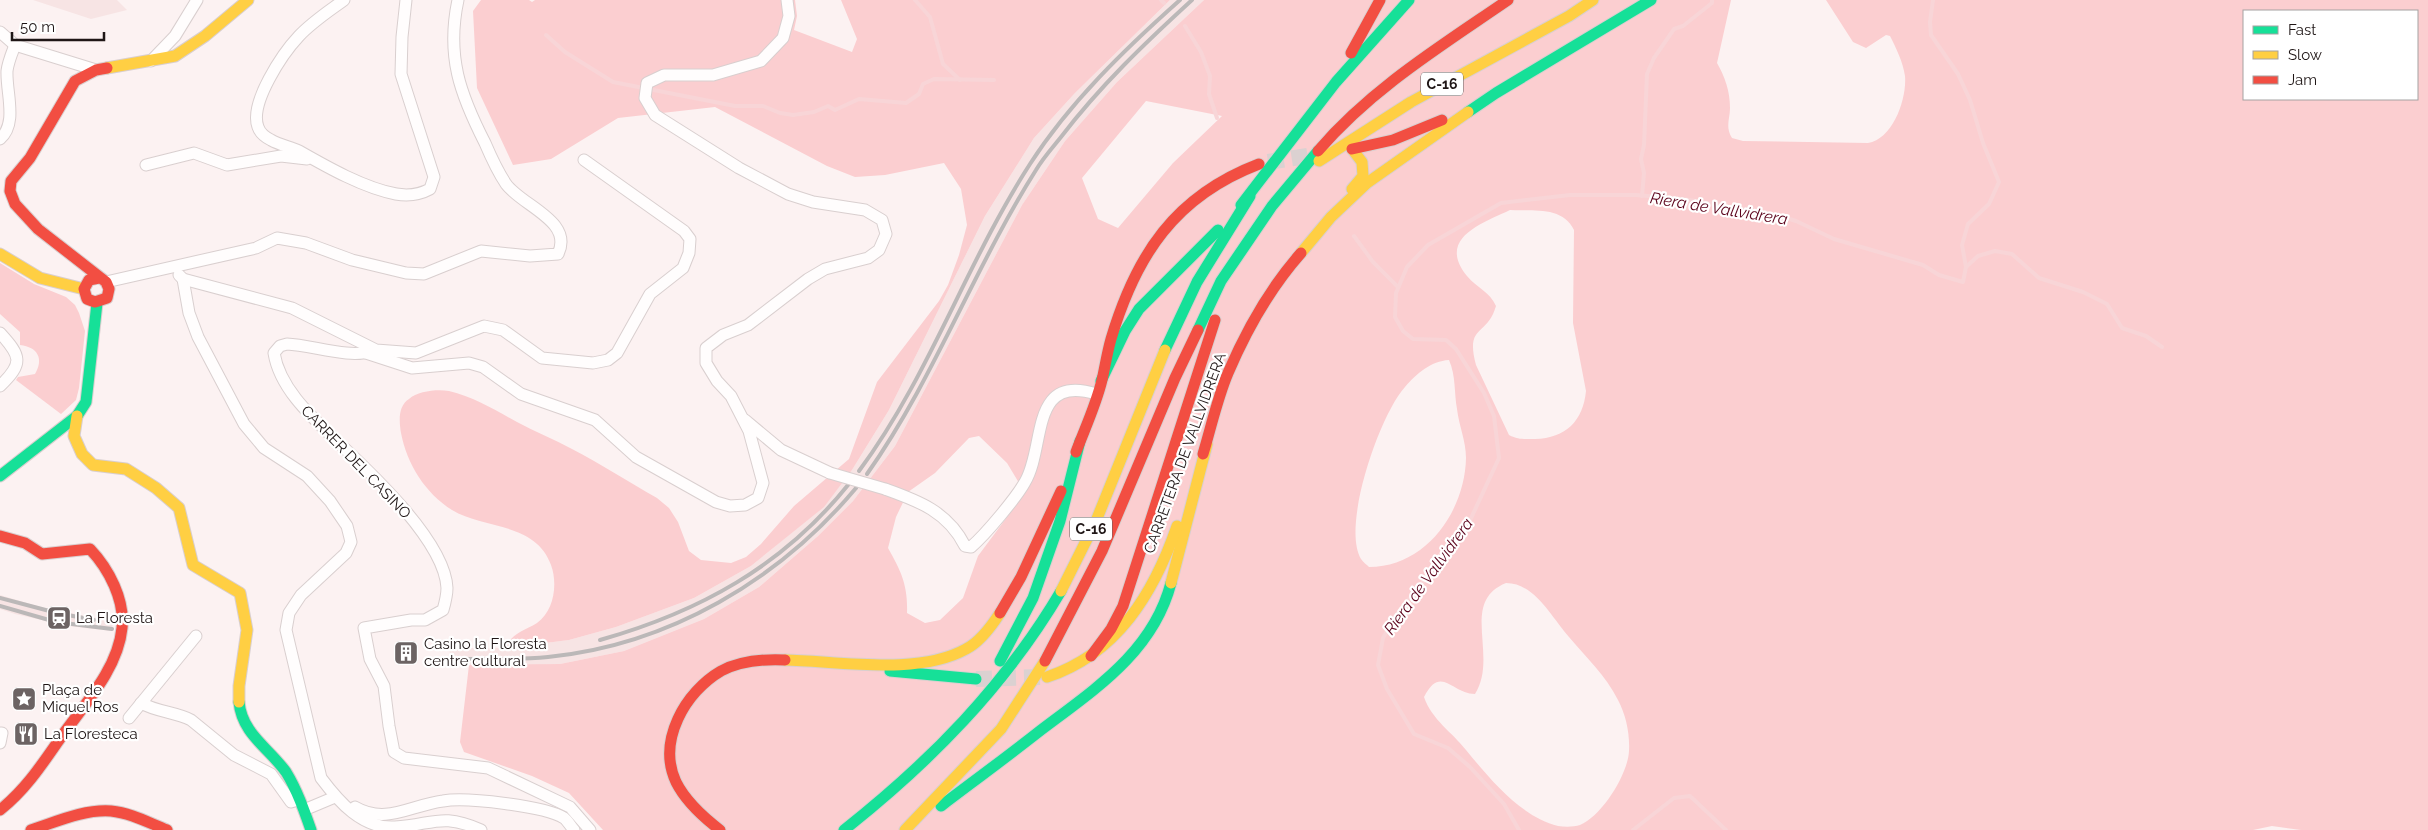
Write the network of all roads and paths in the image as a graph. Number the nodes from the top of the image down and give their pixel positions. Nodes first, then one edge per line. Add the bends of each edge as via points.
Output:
1 (197, 0) edge
2 (248, 0) edge
3 (344, 0) edge
4 (406, 0) edge
5 (458, 0) edge
6 (787, 0) edge
7 (1380, 0) edge
8 (1409, 0) edge
9 (1508, 0) edge
10 (1593, 0) edge
11 (1651, 0) edge
12 (0, 32) edge
13 (15, 44) junction
14 (151, 61) junction
15 (96, 70) junction
16 (1336, 82) junction
17 (1496, 94) junction
18 (0, 140) edge
19 (311, 159) junction
20 (584, 160) dead end
21 (1259, 164) tunnel mouth
22 (146, 165) dead end
23 (1296, 175) junction
24 (1250, 196) junction
25 (1272, 206) junction
26 (1331, 217) junction
27 (0, 254) edge
28 (173, 268) junction
29 (182, 278) junction
30 (103, 280) junction
31 (84, 289) junction
32 (97, 303) junction
33 (0, 333) edge
34 (371, 351) junction
35 (1101, 381) junction
36 (0, 386) edge
37 (1096, 394) junction
38 (76, 416) junction
39 (743, 418) junction
40 (1080, 441) junction
41 (1207, 444) junction
42 (0, 476) edge
43 (0, 536) edge
44 (196, 636) dead end
45 (968, 648) junction
46 (1091, 656) junction
47 (843, 663) junction
48 (1047, 677) tunnel mouth
49 (141, 703) junction
50 (129, 718) dead end
51 (335, 797) junction
52 (301, 805) junction
53 (0, 810) edge
54 (863, 816) junction
55 (31, 830) edge
56 (167, 830) edge
57 (311, 830) edge
58 (481, 830) edge
59 (574, 830) edge
60 (590, 830) edge
61 (720, 830) edge
62 (844, 830) edge
63 (905, 830) edge
64 (910, 830) edge

1 - 14 street via 175,36
2 - 14 main road via 175,56
3 - 19 street via 299,36 268,83 257,107 257,126 262,134
4 - 19 street via 401,74 433,169 433,184 418,194 389,193
5 - 28 street via 454,64 466,107 506,184 556,227 562,236 558,254 530,256 481,251 424,274 406,273 352,260 306,243 277,238 256,248
6 - 39 street via 789,16 783,38 761,61 713,76 664,75 647,83 645,98 655,115 682,134 788,194 813,202 865,210 882,220 886,234 879,250 868,258 825,269 748,325 723,335 706,348 706,363
7 - 16 main road, C-16
8 - 16 main road, C-16
9 - 23 main road, C-16 via 1381,88 1335,131
10 - 23 main road, C-16 via 1410,102
11 - 17 main road
12 - 13 street
13 - 15 street
13 - 18 street via 7,70 9,124
14 - 15 main road
15 - 30 main road via 75,81 30,158 11,181 10,191 15,204 38,229
16 - 24 main road, C-16
17 - 26 main road, CARRETERA DE VALLVIDRERA via 1382,172
17 - 26 main road via 1421,130 1352,149 1362,162 1363,176
19 - 22 street via 281,156 227,165 194,154
20 - 34 street via 684,231 690,239 683,268 650,294 616,353 608,360 593,363 542,358 502,330 484,326 416,353
21 - 35 main road via 1233,173 1208,188 1177,214 1159,235 1139,266 1126,295 1111,336
23 - 25 main road, C-16
24 - 35 main road via 1139,309
24 - 54 main road, C-16 via 1201,276 1172,334 1113,480 1073,568 1040,625 967,721 897,789
25 - 46 main road via 1218,310 1123,606
25 - 63 main road, C-16 via 1221,281 1175,378 1102,551 1054,648 1001,729
26 - 41 main road, CARRETERA DE VALLVIDRERA via 1285,271 1246,334 1227,375
27 - 31 main road via 40,278
28 - 29 street
28 - 30 street
29 - 34 street via 292,308
29 - 51 street via 198,338 244,424 264,448 307,476 347,526 350,542 346,553 301,595 289,613 286,630 321,778
30 - 31 main road via 89,280
30 - 32 main road via 109,294
31 - 32 main road via 87,298
32 - 38 main road via 86,402
33 - 36 street via 15,351 18,362
34 - 39 street via 412,368 468,363 483,367 522,394 595,420 636,457 678,483 730,506 745,506 758,498 763,483
34 - 60 street, CARRER DEL CASINO via 287,344 274,353 280,375 303,407 366,468 417,526 433,547 443,571 447,586 443,610 425,620 364,628 370,659 384,686 394,752 404,758 488,768 570,807
35 - 37 main road
37 - 39 street, bridge via 1068,391 1058,395 1047,406 1025,482 971,546 965,546 943,515 918,500 830,473 781,450
37 - 40 main road
38 - 42 main road
38 - 52 main road via 74,436 82,454 93,465 126,469 179,508 193,566 240,593 247,630 241,682 242,717 246,726 281,765
40 - 45 main road via 1016,587 991,624
40 - 54 main road via 1060,521 1034,598 1003,658 956,717
41 - 46 main road, CARRETERA DE VALLVIDRERA via 1159,570 1118,633
41 - 64 main road via 1170,590 1146,638 1130,658 1097,688
43 - 53 main road via 25,543 42,554 90,549 101,561 118,598 122,611 122,635 97,688 34,778
44 - 49 street
45 - 47 main road via 930,660
45 - 47 main road via 966,664 976,679 884,671
46 - 48 main road, CARRETERA DE VALLVIDRERA via 1072,669
47 - 61 main road via 777,658 744,662 719,671 686,704 672,734 672,772 691,807
49 - 50 street
49 - 52 street via 191,720 234,755 271,774 291,802
51 - 52 street
51 - 58 street via 365,821 376,825 395,827 436,819
51 - 59 street via 363,812 389,816 442,801 492,802 564,818
52 - 57 main road
54 - 62 main road, C-16
55 - 56 main road via 109,811

